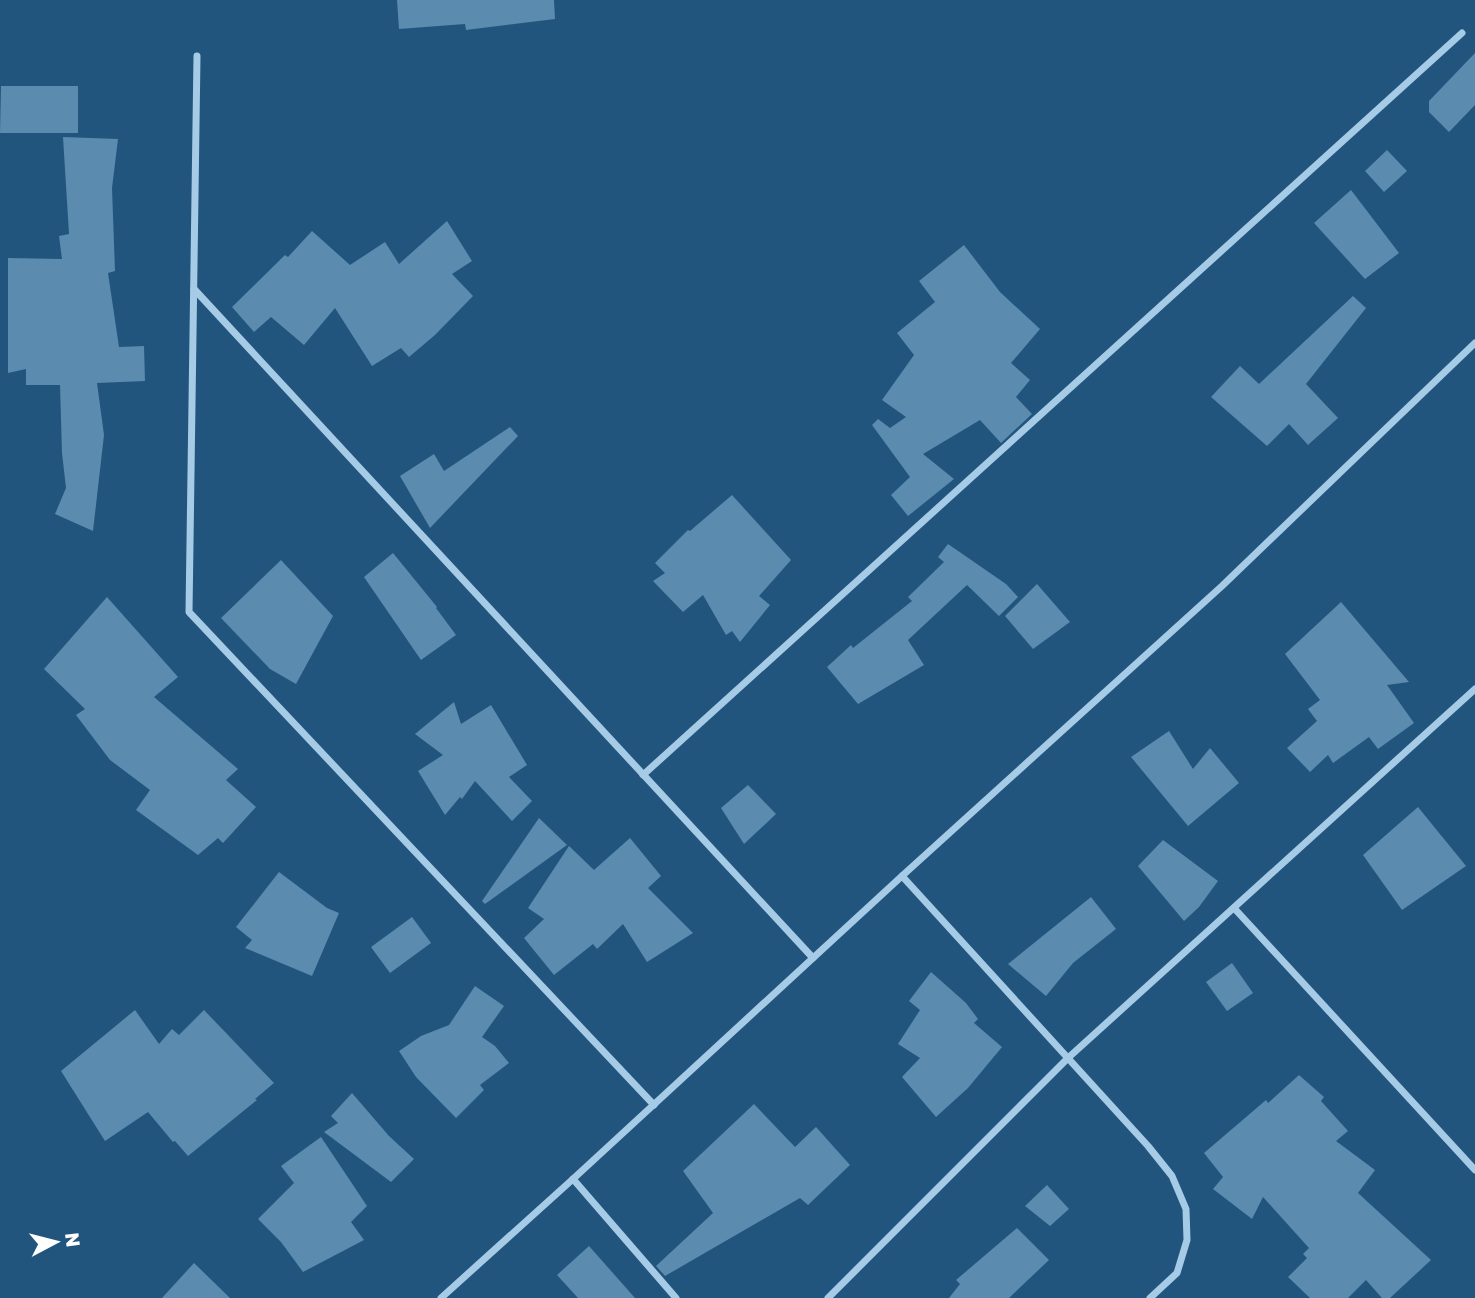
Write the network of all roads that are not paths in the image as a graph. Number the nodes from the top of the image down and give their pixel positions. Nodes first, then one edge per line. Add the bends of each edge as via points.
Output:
1 (1462, 33) dead end
2 (197, 56) dead end
3 (194, 289) junction
4 (1475, 343) edge
5 (1475, 689) edge
6 (643, 775) junction
7 (902, 876) junction
8 (1234, 908) junction
9 (813, 958) junction
10 (1068, 1058) junction
11 (654, 1105) junction
12 (1475, 1170) edge
13 (573, 1179) junction
14 (441, 1298) edge
15 (676, 1298) edge
16 (828, 1298) edge
17 (1150, 1298) edge

1 - 6 street
2 - 3 street
3 - 6 street
3 - 11 street via 189,612
4 - 7 street via 1222,586
5 - 8 street
6 - 9 street
7 - 9 street
7 - 10 street
8 - 10 street
8 - 12 street
9 - 11 street
10 - 16 street
10 - 17 street via 1172,1176 1186,1209 1187,1240 1177,1273
11 - 13 street
13 - 14 street
13 - 15 street

